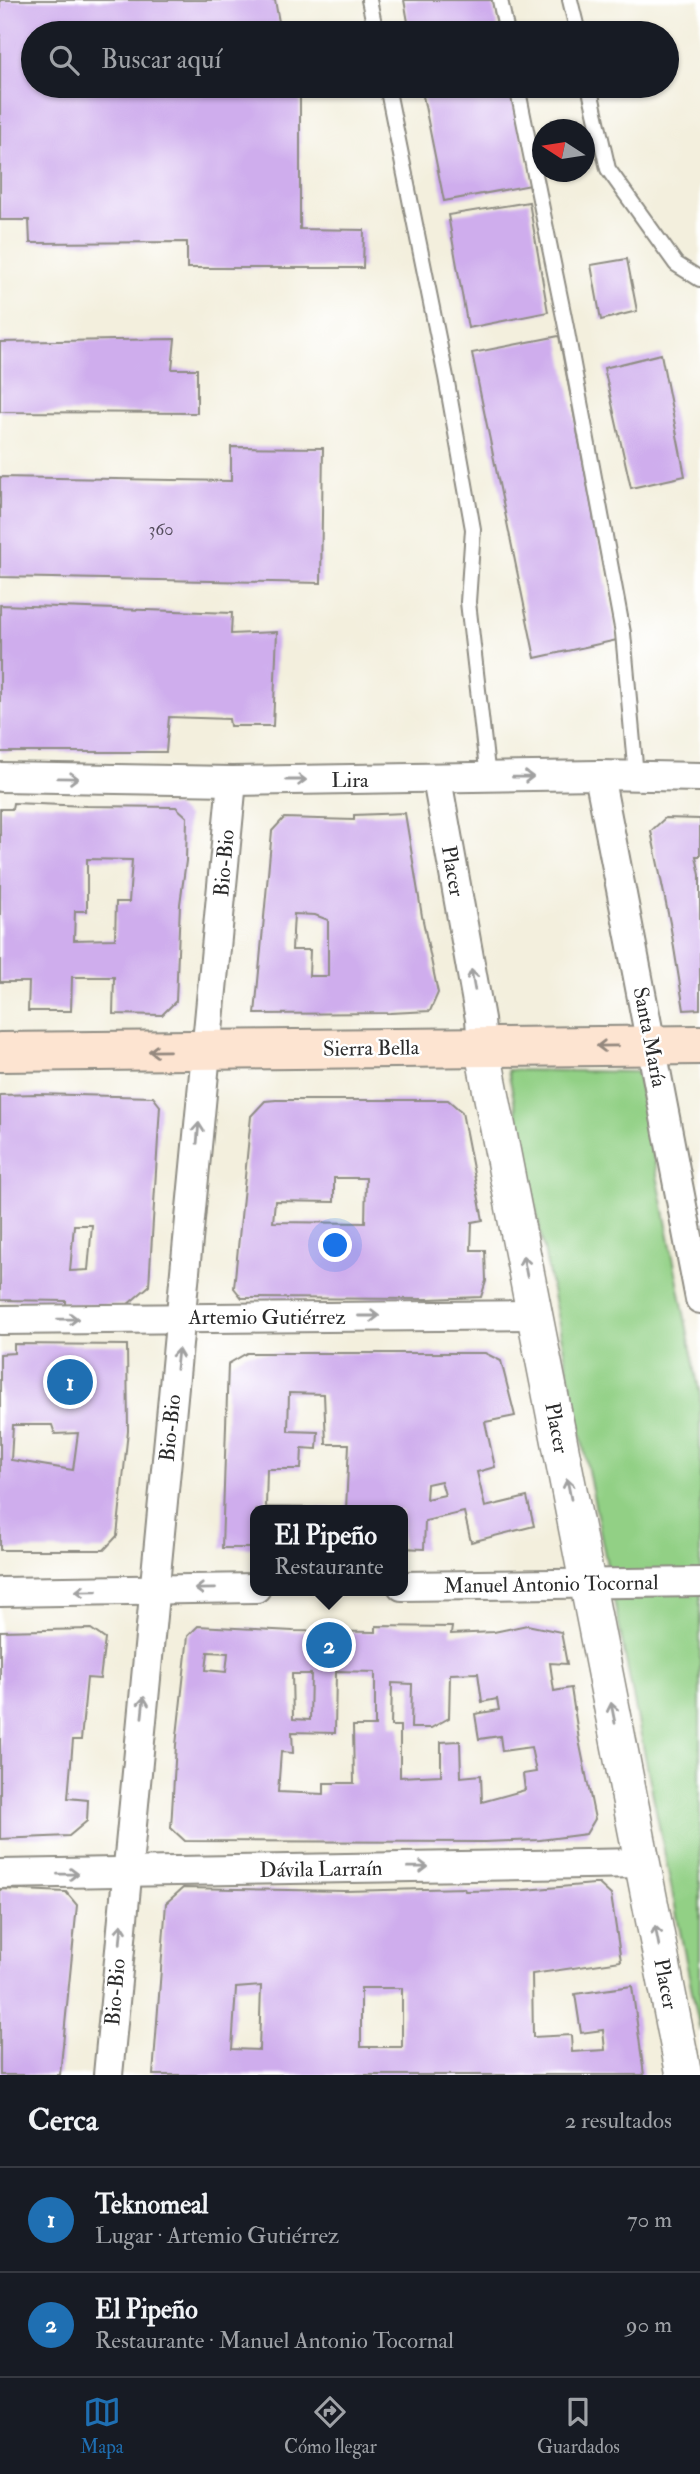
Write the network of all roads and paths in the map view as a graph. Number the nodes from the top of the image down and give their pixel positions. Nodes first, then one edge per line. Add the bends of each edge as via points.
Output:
1 (369, 0) edge
2 (500, 0) edge
3 (570, 0) edge
4 (373, 21) edge
5 (504, 21) edge
6 (575, 21) edge
7 (389, 98) edge
8 (519, 98) edge
9 (592, 98) edge
10 (700, 279) edge
11 (599, 775) junction
12 (636, 776) junction
13 (0, 777) edge
14 (700, 777) edge
15 (488, 778) junction
16 (437, 779) junction
17 (232, 780) junction
18 (700, 1045) edge
19 (651, 1046) junction
20 (482, 1047) junction
21 (206, 1050) junction
22 (0, 1052) edge
23 (700, 1299) edge
24 (535, 1315) junction
25 (181, 1318) junction
26 (0, 1320) edge
27 (700, 1582) edge
28 (587, 1583) junction
29 (408, 1586) edge
30 (250, 1588) edge
31 (155, 1590) junction
32 (0, 1592) edge
33 (642, 1863) junction
34 (127, 1873) junction
35 (0, 1874) edge
36 (107, 2075) edge
37 (684, 2075) edge

1 - 4 lane
2 - 5 lane
3 - 6 lane
7 - 15 lane via 472,529 468,602
8 - 12 lane via 623,633
9 - 10 lane via 608,169 676,264
11 - 12 street, Lira
15 -> 11 street, Lira
11 - 19 street, Santa María
12 - 14 street, Lira
13 -> 17 street, Lira
15 - 16 street, Lira
17 -> 16 street, Lira
20 -> 16 street, Placer
17 - 21 street, Bio-Bio
18 - 19 main road, Sierra Bella
19 -> 20 main road, Sierra Bella
19 - 23 street, Santa María
20 - 21 main road, Sierra Bella
24 -> 20 street, Placer
21 -> 22 main road, Sierra Bella
25 -> 21 street, Bio-Bio
25 -> 24 street, Artemio Gutiérrez
28 -> 24 street, Placer
26 -> 25 street, Artemio Gutiérrez
31 -> 25 street, Bio-Bio
27 - 28 street, Manuel Antonio Tocornal
28 - 29 street, Manuel Antonio Tocornal
33 -> 28 street, Placer
30 -> 31 street
31 -> 32 street
34 -> 31 street, Bio-Bio
34 -> 33 street, Dávila Larraín
37 -> 33 street, Placer
35 -> 34 street, Dávila Larraín
36 -> 34 street, Bio-Bio

